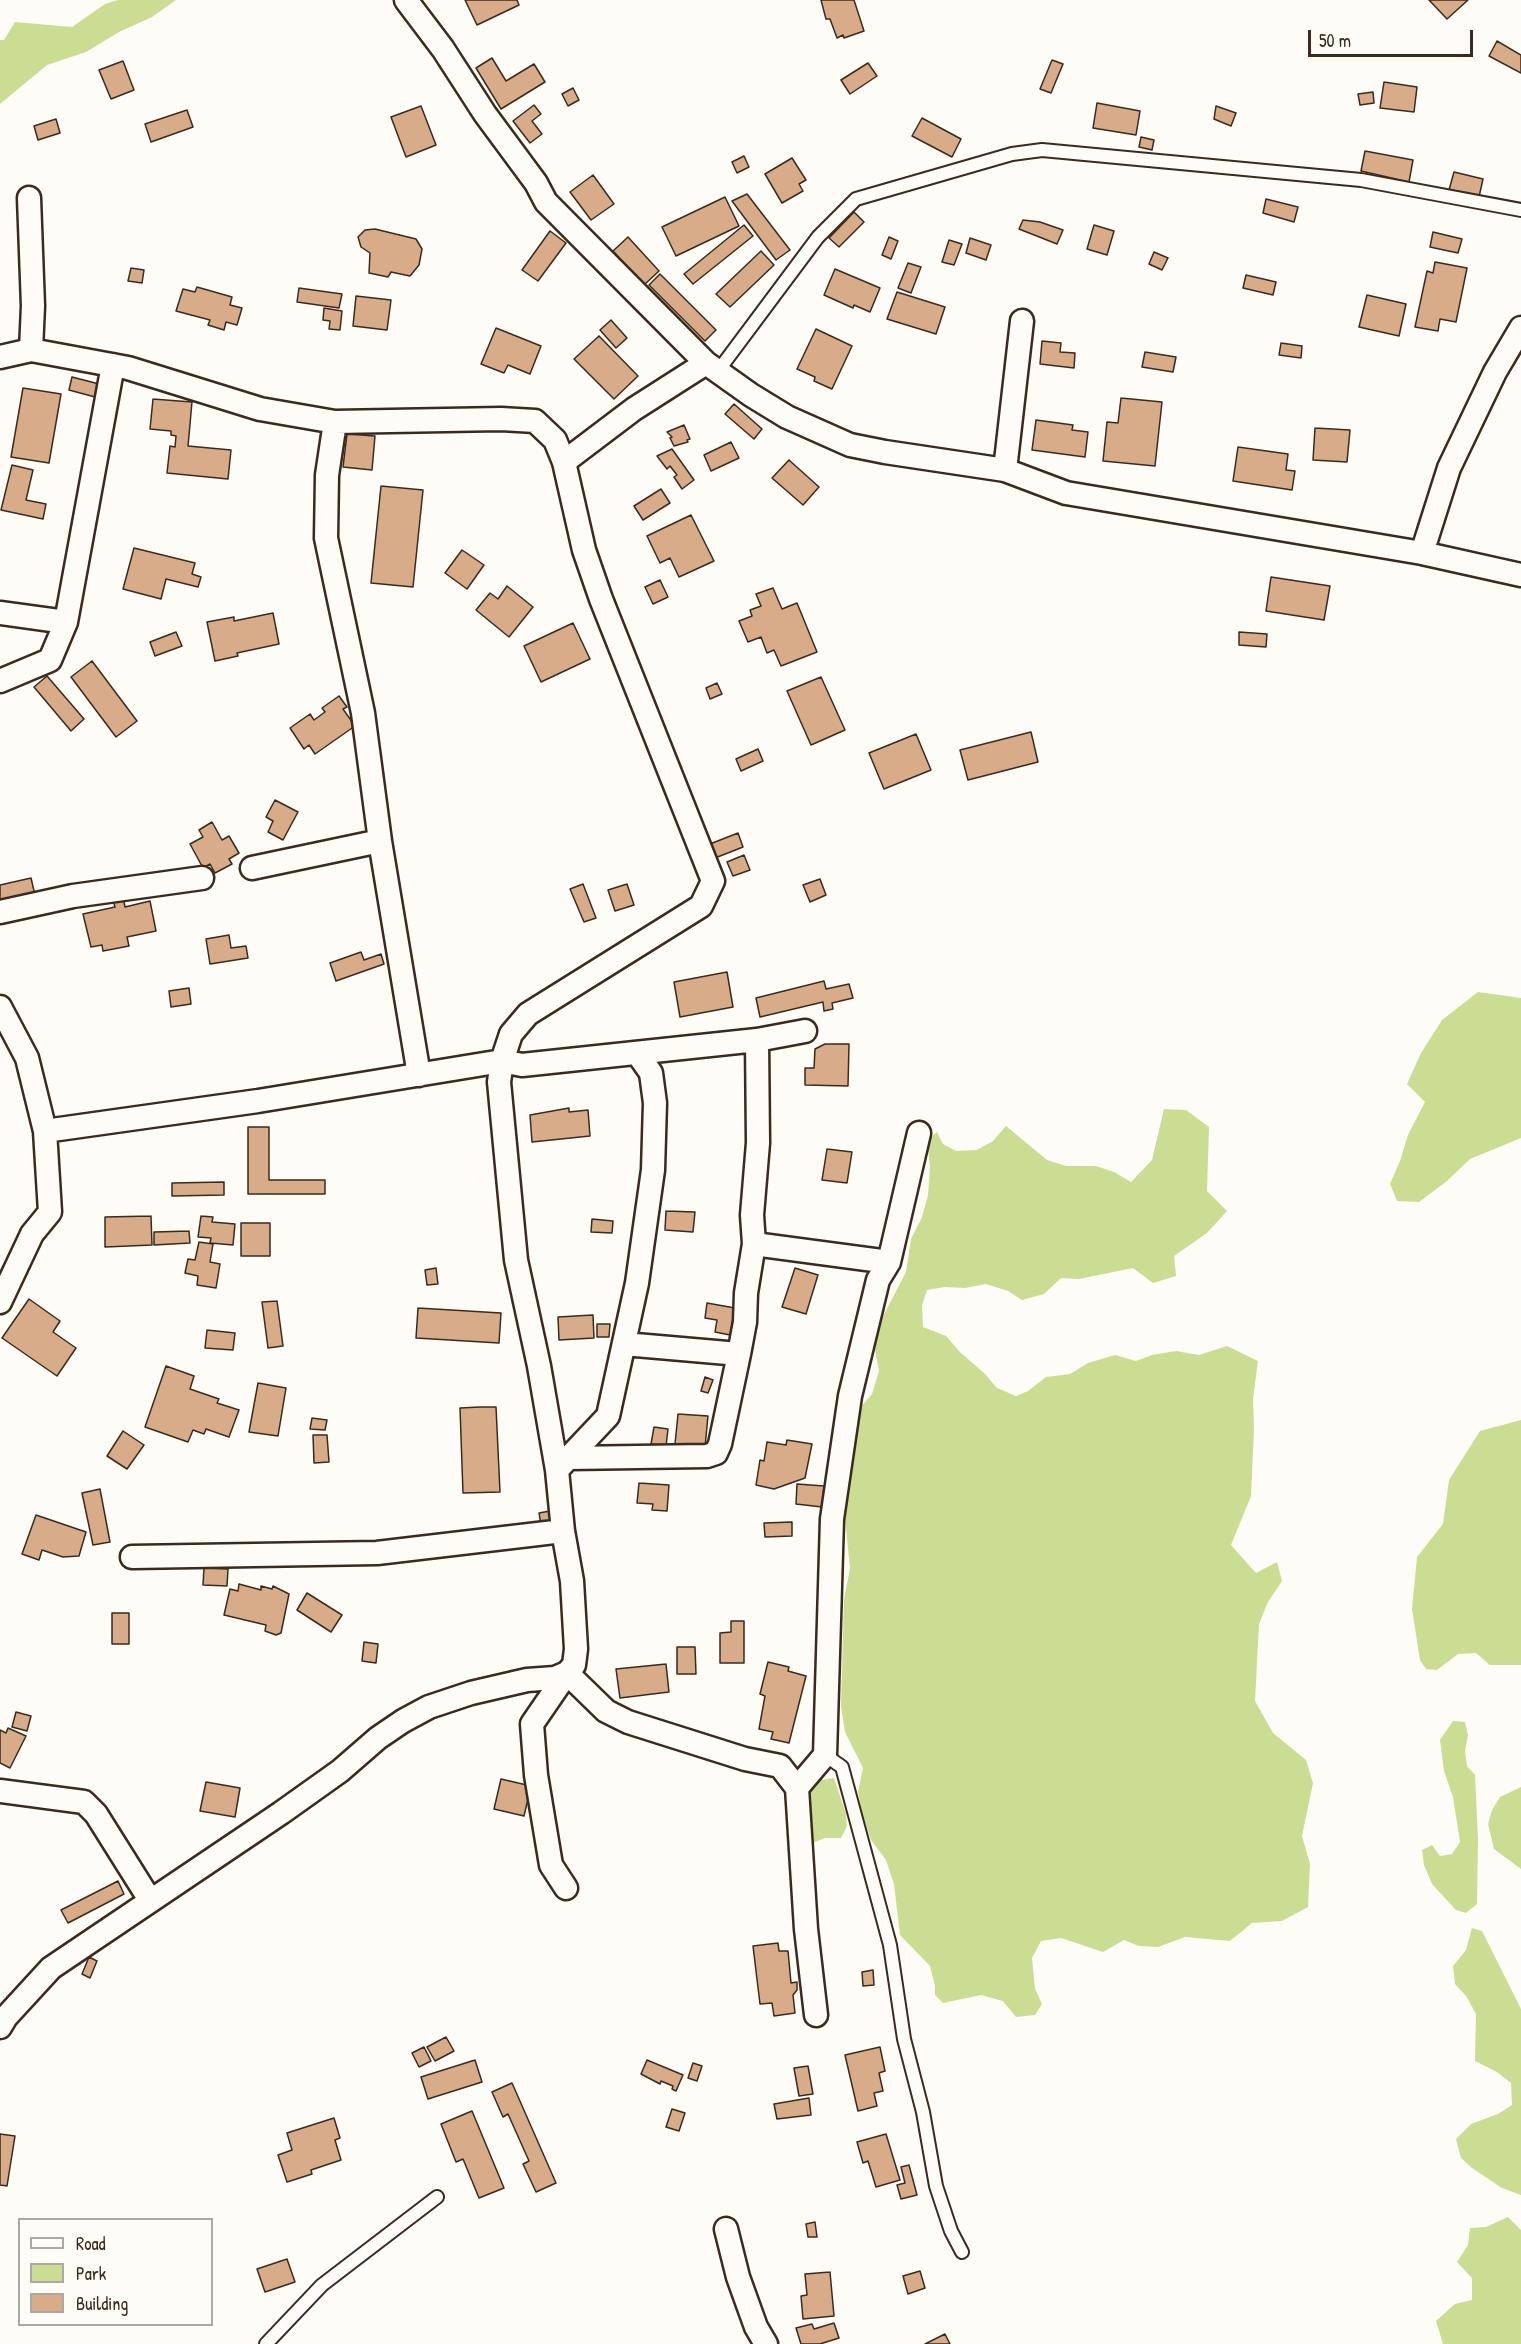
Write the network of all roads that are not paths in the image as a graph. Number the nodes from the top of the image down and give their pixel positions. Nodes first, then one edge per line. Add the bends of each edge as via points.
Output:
1 (406, 0) edge
2 (29, 198) dead end
3 (1521, 210) edge
4 (1022, 321) dead end
5 (1521, 328) edge
6 (31, 350) junction
7 (0, 357) edge
8 (113, 365) junction
9 (712, 367) junction
10 (335, 422) junction
11 (564, 462) junction
12 (1005, 470) junction
13 (1422, 553) junction
14 (1521, 575) edge
15 (0, 613) edge
16 (66, 622) junction
17 (0, 681) edge
18 (380, 841) junction
19 (252, 868) dead end
20 (202, 878) dead end
21 (0, 912) edge
22 (0, 1007) edge
23 (805, 1031) dead end
24 (757, 1040) junction
25 (637, 1053) junction
26 (502, 1061) junction
27 (419, 1075) junction
28 (45, 1131) junction
29 (919, 1133) dead end
30 (754, 1244) junction
31 (889, 1262) junction
32 (0, 1302) edge
33 (624, 1344) junction
34 (739, 1354) junction
35 (563, 1464) junction
36 (563, 1531) junction
37 (132, 1557) dead end
38 (567, 1673) junction
39 (825, 1755) junction
40 (797, 1788) junction
41 (0, 1791) edge
42 (566, 1888) dead end
43 (150, 1900) junction
44 (816, 2015) dead end
45 (0, 2027) edge
46 (437, 2197) dead end
47 (726, 2229) dead end
48 (962, 2252) dead end
49 (266, 2344) edge
50 (766, 2344) edge

1 - 9 street via 546,202
2 - 6 street
3 - 9 lane via 1361,180 1041,150 1012,154 856,199 818,237
4 - 12 street
5 - 13 street via 1449,468
6 - 7 street
6 - 8 street
8 - 10 street via 260,409
8 - 16 street
9 - 11 street via 634,409
9 - 12 street via 786,417 850,445
10 - 11 street via 501,418 535,421 555,440
10 - 18 street via 327,475 326,538 363,713
11 - 26 street via 584,549 601,599 713,881 701,906 528,1014 511,1034
12 - 13 street via 1066,493
13 - 14 street
15 - 16 street
16 - 17 street via 50,660
18 - 19 street
18 - 27 street
20 - 21 street via 73,896
22 - 28 street via 27,1059
23 - 24 street
24 - 25 street
24 - 30 street
25 - 26 street via 522,1065
25 - 33 street via 651,1073 654,1093 653,1170
26 - 27 street
26 - 35 street via 499,1082 516,1260
27 - 28 street
28 - 32 street via 50,1212 32,1234
29 - 31 street
30 - 31 street
30 - 34 street
31 - 39 street via 878,1280 850,1396 832,1519
33 - 34 street
33 - 35 street via 608,1416
34 - 35 street via 716,1453
35 - 36 street
36 - 37 street via 377,1553
36 - 38 street via 572,1581 576,1649 574,1665
38 - 40 street via 606,1711 628,1722 745,1759 780,1766
38 - 42 street via 532,1724 551,1865
38 - 43 street via 471,1693 429,1707 403,1721 289,1807
39 - 40 street
39 - 48 lane via 843,1767 890,1945 904,2039 923,2112 936,2186
40 - 44 street
41 - 43 street via 84,1802 96,1814
43 - 45 street via 51,1968
46 - 49 lane via 322,2285
47 - 50 street via 738,2277

